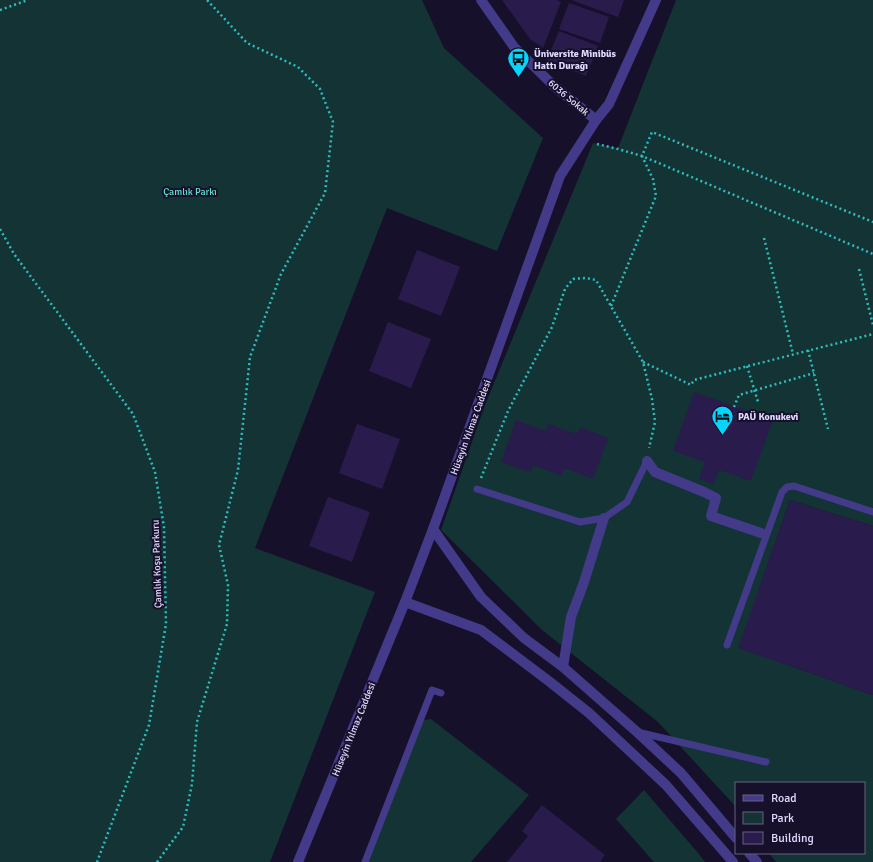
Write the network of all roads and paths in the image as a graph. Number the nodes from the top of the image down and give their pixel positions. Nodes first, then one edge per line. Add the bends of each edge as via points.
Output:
1 (28, 0) edge
2 (207, 0) edge
3 (481, 0) edge
4 (656, 0) edge
5 (0, 10) edge
6 (596, 120) junction
7 (587, 134) junction
8 (642, 156) junction
9 (873, 222) edge
10 (0, 229) edge
11 (764, 238) dead end
12 (873, 254) edge
13 (859, 269) dead end
14 (611, 306) junction
15 (873, 326) edge
16 (873, 334) edge
17 (808, 350) junction
18 (793, 354) junction
19 (643, 362) junction
20 (747, 366) junction
21 (814, 373) junction
22 (754, 390) junction
23 (758, 402) dead end
24 (734, 407) dead end
25 (828, 429) dead end
26 (647, 461) junction
27 (477, 489) joint
28 (873, 512) edge
29 (604, 518) junction
30 (433, 529) junction
31 (761, 533) dead end
32 (405, 602) junction
33 (727, 645) dead end
34 (563, 667) junction
35 (441, 693) dead end
36 (637, 732) junction
37 (766, 762) dead end
38 (735, 837) edge
39 (750, 854) edge
40 (98, 862) edge
41 (158, 862) edge
42 (298, 862) edge
43 (364, 862) edge
44 (733, 862) edge
45 (757, 862) edge

1 - 5 path
2 - 41 path via 247,43 298,67 320,89 332,122 325,193 281,274 250,357 238,470 219,545 228,585 227,624 197,722 192,784 183,827
3 - 6 street, 6036 Sokak via 514,47 553,85
4 - 6 street, Hüseyin Yılmaz Caddesi via 609,104
6 - 7 street, Hüseyin Yılmaz Caddesi
7 - 8 path via 593,143
7 - 30 street, Hüseyin Yılmaz Caddesi via 560,176
8 - 9 path via 652,132
8 - 12 path
8 - 14 path via 654,179 656,196
10 - 40 path, Çamlık Koşu Parkuru via 14,254 133,414 155,472 164,527 166,624 149,725
11 - 18 path
13 - 15 path
14 - 19 path
14 - 27 path via 596,280 573,279 565,289 552,328 508,411
16 - 17 path
17 - 18 path
17 - 21 path
18 - 20 path
19 - 20 path via 691,385 694,380
19 - 26 path via 655,422
20 - 22 path
21 - 22 path
21 - 25 path
22 - 23 path
22 - 24 path via 739,395
26 - 29 lane via 627,502
26 - 31 street via 655,472 716,498 711,516
27 - 29 lane via 580,522
28 - 33 lane via 794,486 787,487 782,492
29 - 34 street via 570,617
30 - 32 street, Hüseyin Yılmaz Caddesi
30 - 34 street via 481,597 524,638
32 - 42 street, Hüseyin Yılmaz Caddesi
32 - 44 street via 482,630 550,682 589,713 666,785
34 - 36 street
35 - 43 lane via 432,690
36 - 37 lane
36 - 38 street via 681,773
39 - 45 street

